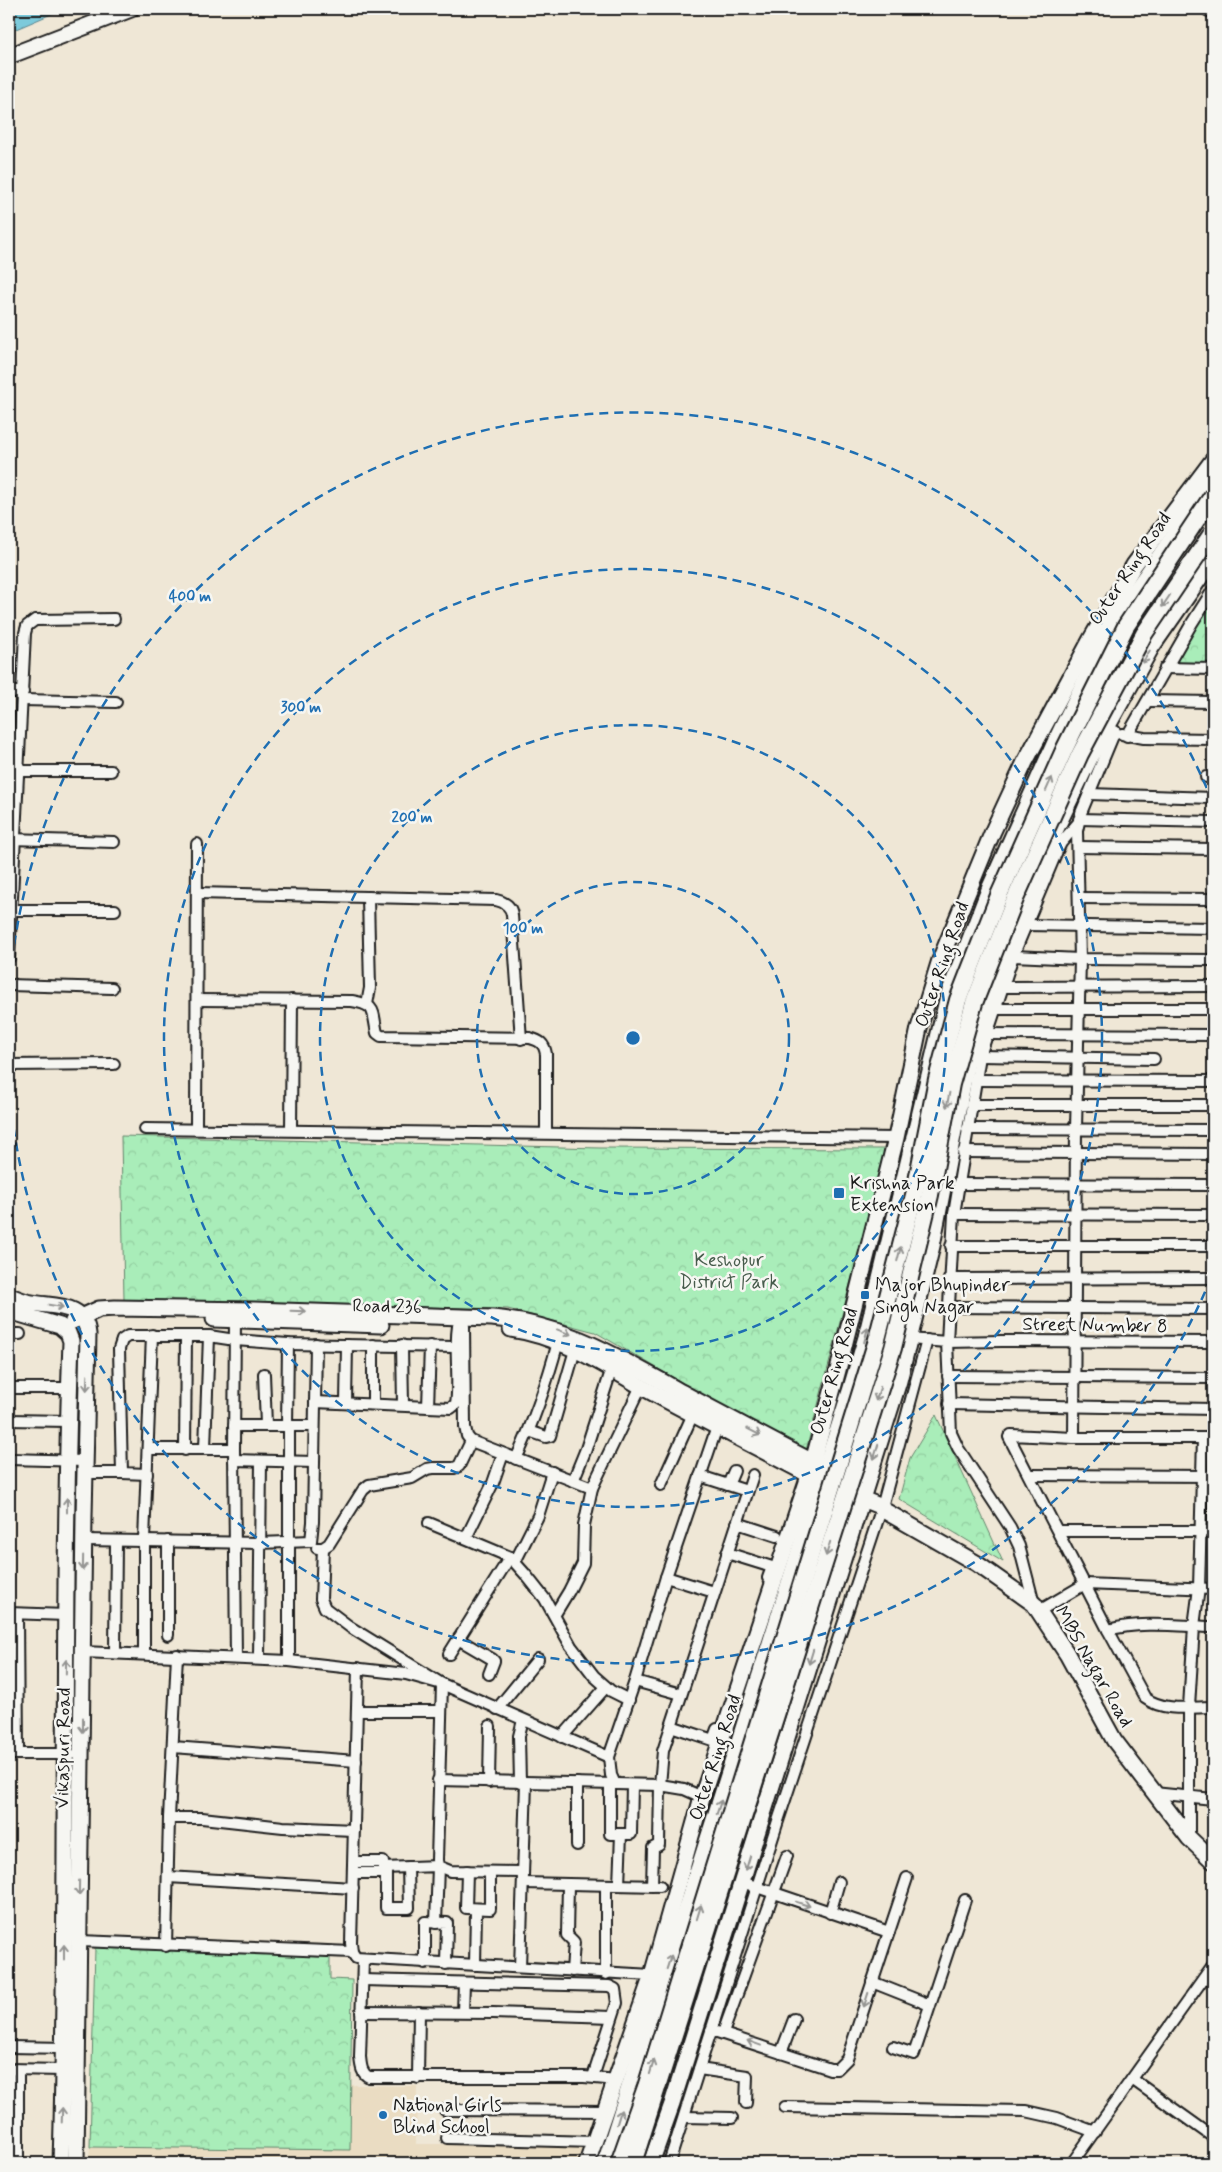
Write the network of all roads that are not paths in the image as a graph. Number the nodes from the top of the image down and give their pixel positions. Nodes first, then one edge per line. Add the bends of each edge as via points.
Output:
1 (130, 9) edge
2 (1210, 9) edge
3 (1213, 10) edge
4 (9, 56) edge
5 (1213, 460) edge
6 (1213, 480) edge
7 (1213, 495) edge
8 (1213, 532) edge
9 (1213, 559) edge
10 (1156, 561) junction
11 (1194, 587) junction
12 (1213, 590) edge
13 (114, 619) dead end
14 (1166, 668) junction
15 (1213, 669) edge
16 (9, 692) edge
17 (23, 696) junction
18 (1148, 701) junction
19 (116, 702) dead end
20 (1213, 702) edge
21 (1110, 729) junction
22 (1127, 736) junction
23 (1213, 739) edge
24 (14, 770) edge
25 (111, 771) dead end
26 (1089, 794) junction
27 (1213, 798) edge
28 (1079, 821) junction
29 (1213, 822) edge
30 (12, 839) edge
31 (114, 842) dead end
32 (198, 844) dead end
33 (1078, 847) junction
34 (1213, 849) edge
35 (197, 893) junction
36 (368, 897) junction
37 (1080, 898) junction
38 (1213, 899) edge
39 (10, 910) edge
40 (115, 910) dead end
41 (1026, 925) junction
42 (1080, 926) junction
43 (1213, 928) edge
44 (1012, 956) junction
45 (9, 958) edge
46 (1080, 959) junction
47 (1213, 960) edge
48 (9, 985) edge
49 (1080, 986) junction
50 (1213, 986) edge
51 (1002, 987) junction
52 (112, 988) dead end
53 (197, 1000) junction
54 (292, 1000) junction
55 (366, 1004) junction
56 (994, 1009) junction
57 (1213, 1009) edge
58 (1078, 1010) junction
59 (986, 1034) junction
60 (1078, 1036) junction
61 (1213, 1036) edge
62 (521, 1039) junction
63 (980, 1056) junction
64 (1078, 1058) junction
65 (1154, 1059) dead end
66 (9, 1064) edge
67 (114, 1064) dead end
68 (975, 1080) junction
69 (1078, 1080) junction
70 (1213, 1081) edge
71 (1077, 1104) junction
72 (971, 1105) junction
73 (1213, 1105) edge
74 (144, 1129) dead end
75 (196, 1129) junction
76 (967, 1129) junction
77 (1076, 1129) junction
78 (291, 1130) junction
79 (1213, 1130) edge
80 (546, 1133) junction
81 (896, 1138) junction
82 (963, 1152) junction
83 (1076, 1153) junction
84 (1213, 1154) edge
85 (958, 1184) junction
86 (1076, 1184) junction
87 (1213, 1185) edge
88 (947, 1213) junction
89 (1076, 1215) junction
90 (1213, 1215) edge
91 (1075, 1245) junction
92 (951, 1246) junction
93 (1213, 1246) edge
94 (1075, 1278) junction
95 (1213, 1278) edge
96 (949, 1279) junction
97 (9, 1296) edge
98 (948, 1308) junction
99 (1074, 1308) junction
100 (1213, 1309) edge
101 (9, 1311) edge
102 (235, 1320) junction
103 (86, 1324) junction
104 (461, 1326) junction
105 (9, 1334) edge
106 (20, 1334) dead end
107 (67, 1334) junction
108 (152, 1335) junction
109 (186, 1336) junction
110 (209, 1336) junction
111 (909, 1339) junction
112 (235, 1340) junction
113 (927, 1340) junction
114 (558, 1342) junction
115 (946, 1342) junction
116 (1074, 1342) junction
117 (1213, 1342) edge
118 (288, 1344) junction
119 (316, 1344) junction
120 (347, 1345) junction
121 (372, 1345) junction
122 (402, 1346) junction
123 (430, 1346) junction
124 (456, 1347) junction
125 (575, 1350) junction
126 (616, 1363) junction
127 (264, 1374) dead end
128 (948, 1376) junction
129 (1074, 1376) junction
130 (1213, 1378) edge
131 (641, 1386) junction
132 (9, 1388) edge
133 (69, 1388) junction
134 (316, 1402) junction
135 (346, 1403) junction
136 (374, 1404) junction
137 (949, 1404) junction
138 (403, 1405) junction
139 (428, 1406) junction
140 (1074, 1406) junction
141 (845, 1407) junction
142 (1213, 1409) edge
143 (691, 1413) junction
144 (9, 1420) edge
145 (719, 1421) junction
146 (68, 1422) junction
147 (886, 1422) junction
148 (266, 1425) junction
149 (234, 1426) junction
150 (288, 1426) junction
151 (314, 1426) junction
152 (529, 1431) junction
153 (1074, 1438) junction
154 (1208, 1438) edge
155 (471, 1441) junction
156 (206, 1448) junction
157 (148, 1449) junction
158 (234, 1449) junction
159 (185, 1450) junction
160 (503, 1454) junction
161 (9, 1459) edge
162 (516, 1459) junction
163 (68, 1460) junction
164 (234, 1460) junction
165 (262, 1461) junction
166 (288, 1461) junction
167 (314, 1462) junction
168 (85, 1467) junction
169 (734, 1471) dead end
170 (552, 1472) junction
171 (817, 1472) junction
172 (122, 1473) junction
173 (147, 1474) junction
174 (752, 1475) dead end
175 (1029, 1475) junction
176 (700, 1476) junction
177 (1200, 1476) junction
178 (1213, 1476) edge
179 (573, 1481) junction
180 (728, 1485) junction
181 (661, 1486) dead end
182 (592, 1488) junction
183 (747, 1491) junction
184 (861, 1502) junction
185 (882, 1510) junction
186 (429, 1523) dead end
187 (737, 1523) junction
188 (1058, 1531) junction
189 (1201, 1531) junction
190 (1213, 1531) edge
191 (777, 1536) dead end
192 (466, 1538) junction
193 (84, 1540) junction
194 (144, 1540) junction
195 (116, 1541) junction
196 (168, 1541) junction
197 (236, 1543) junction
198 (260, 1543) junction
199 (288, 1543) junction
200 (308, 1543) junction
201 (323, 1548) junction
202 (727, 1553) junction
203 (512, 1560) junction
204 (666, 1577) junction
205 (1085, 1584) junction
206 (1199, 1588) junction
207 (1213, 1589) edge
208 (714, 1592) junction
209 (782, 1608) junction
210 (1037, 1608) junction
211 (13, 1614) edge
212 (555, 1614) junction
213 (66, 1615) junction
214 (822, 1622) junction
215 (1194, 1626) junction
216 (1213, 1627) edge
217 (1108, 1630) junction
218 (168, 1635) dead end
219 (458, 1639) junction
220 (83, 1652) junction
221 (115, 1653) junction
222 (144, 1654) junction
223 (448, 1654) dead end
224 (177, 1655) junction
225 (13, 1657) edge
226 (236, 1658) junction
227 (260, 1659) junction
228 (538, 1659) dead end
229 (289, 1661) junction
230 (358, 1668) junction
231 (489, 1674) dead end
232 (635, 1681) junction
233 (442, 1684) junction
234 (606, 1688) junction
235 (681, 1694) junction
236 (13, 1699) edge
237 (629, 1700) junction
238 (1189, 1707) junction
239 (1213, 1708) edge
240 (497, 1709) junction
241 (357, 1711) junction
242 (441, 1711) junction
243 (523, 1720) junction
244 (490, 1726) dead end
245 (671, 1726) junction
246 (562, 1737) junction
247 (173, 1747) junction
248 (14, 1754) edge
249 (65, 1754) junction
250 (83, 1754) junction
251 (609, 1757) junction
252 (356, 1761) junction
253 (438, 1780) junction
254 (489, 1782) junction
255 (523, 1782) junction
256 (577, 1783) junction
257 (612, 1784) junction
258 (632, 1785) junction
259 (660, 1785) junction
260 (1154, 1793) junction
261 (702, 1797) junction
262 (1189, 1797) junction
263 (1213, 1799) edge
264 (169, 1818) junction
265 (354, 1830) junction
266 (622, 1834) junction
267 (1189, 1838) junction
268 (577, 1845) dead end
269 (787, 1856) dead end
270 (1213, 1861) edge
271 (354, 1862) junction
272 (438, 1866) junction
273 (408, 1867) junction
274 (384, 1868) junction
275 (467, 1871) junction
276 (490, 1872) junction
277 (523, 1872) junction
278 (353, 1873) junction
279 (168, 1877) junction
280 (907, 1878) dead end
281 (742, 1882) junction
282 (839, 1882) dead end
283 (523, 1883) junction
284 (568, 1884) junction
285 (606, 1885) junction
286 (619, 1885) junction
287 (757, 1887) junction
288 (353, 1888) junction
289 (773, 1894) junction
290 (965, 1900) dead end
291 (476, 1910) junction
292 (830, 1913) junction
293 (436, 1923) junction
294 (889, 1932) junction
295 (80, 1941) junction
296 (166, 1946) junction
297 (352, 1952) junction
298 (363, 1960) junction
299 (425, 1963) junction
300 (446, 1964) junction
301 (475, 1965) junction
302 (1213, 1966) edge
303 (520, 1967) junction
304 (572, 1971) junction
305 (606, 1974) junction
306 (652, 1975) junction
307 (362, 1980) junction
308 (872, 1982) junction
309 (464, 1983) junction
310 (930, 2004) junction
311 (361, 2012) junction
312 (419, 2012) junction
313 (463, 2012) junction
314 (612, 2017) junction
315 (794, 2019) dead end
316 (711, 2030) junction
317 (723, 2033) junction
318 (9, 2047) edge
319 (894, 2047) dead end
320 (71, 2048) junction
321 (781, 2053) junction
322 (698, 2069) junction
323 (13, 2070) edge
324 (64, 2070) junction
325 (593, 2077) junction
326 (418, 2078) junction
327 (1132, 2079) junction
328 (617, 2080) junction
329 (746, 2103) dead end
330 (785, 2107) dead end
331 (445, 2110) dead end
332 (606, 2111) junction
333 (684, 2117) junction
334 (732, 2118) dead end
335 (1095, 2132) junction
336 (1213, 2137) edge
337 (447, 2138) dead end
338 (595, 2142) junction
339 (18, 2163) edge
340 (61, 2163) edge
341 (76, 2163) edge
342 (587, 2163) edge
343 (605, 2163) edge
344 (619, 2163) edge
345 (633, 2163) edge
346 (651, 2163) edge
347 (669, 2163) edge
348 (1072, 2163) edge

1 - 4 street
2 - 3 street
5 - 81 street via 1134,565 1025,762 940,960 919,1028
6 - 10 street, Outer Ring Road
344 -> 7 main road, Outer Ring Road, bridge via 646,2087 876,1343 915,1191 937,1079 958,1000 1000,893 1121,634
8 -> 345 main road, bridge via 1144,634 1080,754 1015,898 974,1004 951,1084 930,1195 893,1348
9 - 11 street
10 - 11 street
141 -> 10 street, Outer Ring Road via 866,1337 948,996 990,887 1055,742 1114,621
11 -> 21 street via 1151,648
12 - 14 street
13 - 17 street via 35,620 27,626
14 - 15 street
14 - 18 street
16 - 17 street
17 - 19 street
17 - 24 street
18 - 20 street
18 - 22 street
21 - 22 street
21 - 26 street
21 - 88 street via 1090,758 1034,876 997,970 968,1057
22 - 23 street
24 - 25 street
24 - 30 street
26 - 27 street
26 - 28 street
28 - 29 street
28 - 33 street
28 - 41 street via 1061,842
30 - 31 street
30 - 39 street
32 - 35 street
33 - 34 street
33 - 37 street
35 - 36 street
35 - 53 street
36 - 55 street via 370,988
36 - 62 street via 496,900 508,906 512,915
37 - 38 street
37 - 42 street
39 - 40 street
39 - 45 street
41 - 42 street
41 - 44 street
42 - 43 street
42 - 46 street
44 - 46 street
44 - 51 street
46 - 47 street
46 - 49 street
48 - 52 street
49 - 50 street
49 - 51 street
49 - 58 street
51 - 56 street
53 - 54 street
53 - 75 street
54 - 55 street
54 - 78 street
55 - 62 street via 374,1013 376,1033 381,1036
56 - 58 street
56 - 59 street
57 - 58 street
58 - 60 street
59 - 60 street
59 - 63 street
60 - 61 street
60 - 64 street
62 - 80 street via 538,1041 545,1048
63 - 64 street
63 - 68 street
64 - 65 street
64 - 69 street
66 - 67 street
68 - 69 street
68 - 72 street
69 - 70 street
69 - 71 street
71 - 72 street
71 - 73 street
71 - 77 street
72 - 76 street
74 - 75 street
75 - 78 street
76 - 77 street
76 - 82 street
77 - 79 street
77 - 83 street
78 - 80 street
80 - 81 street
81 - 171 street
82 - 83 street
82 - 85 street
83 - 84 street
83 - 86 street
85 - 86 street
85 - 88 street
86 - 87 street
86 - 89 street
88 - 89 street
88 - 92 street
88 - 111 street
89 - 90 street
89 - 91 street
91 - 92 street
91 - 93 street
91 - 94 street
92 - 96 street
94 - 95 street
94 - 96 street
94 - 99 street
96 - 98 street
97 -> 103 street via 29,1303 66,1308
98 - 99 street
98 - 115 street
99 - 100 street
99 - 116 street
101 - 107 street
102 - 103 street, Road 236 via 123,1316
102 - 104 street, Road 236
102 - 112 street
103 - 107 street, Road 236
103 -> 126 street via 99,1309 115,1308 521,1320 560,1331
103 -> 168 street, Vikaspuri Road
104 - 114 street, Road 236 via 513,1329
104 - 124 street
104 - 155 street via 465,1427
105 - 106 street
107 - 133 street, Vikaspuri Road
108 - 109 street
108 - 157 street
108 - 172 street via 128,1336 122,1340 119,1349
109 - 110 street
109 - 159 street
110 - 112 street
110 - 156 street
111 - 113 street, Street Number 8
111 - 147 street
112 - 118 street
112 - 149 street
113 - 115 street, Street Number 8
113 - 185 street
114 - 125 street, Road 236
114 - 152 street
115 - 116 street, Street Number 8
115 - 128 street
116 - 117 street, Street Number 8
116 - 129 street
118 - 119 street
118 - 150 street
119 - 120 street
119 - 134 street
120 - 121 street
120 - 135 street
121 - 122 street
121 - 136 street
122 - 123 street
122 - 138 street
123 - 124 street
123 - 139 street
124 - 139 street via 456,1404 451,1408
125 - 126 street, Road 236
125 - 152 street via 550,1436
126 - 131 street, Road 236
126 - 145 street
126 - 179 street
127 - 148 street
128 - 129 street
128 - 137 street
129 - 130 street
129 - 140 street
131 - 143 street, Road 236
131 - 182 street
132 - 133 street
133 - 146 street, Vikaspuri Road
134 - 135 street
134 - 151 street
135 - 136 street
136 - 138 street
137 - 140 street
137 - 210 street via 951,1432 1010,1527 1019,1546
138 - 139 street
140 - 142 street
140 - 153 street
141 - 147 street
141 - 171 street, Outer Ring Road
143 - 145 street, Road 236
143 - 181 street
144 - 146 street
145 - 171 street
145 - 176 street
146 - 163 street, Vikaspuri Road
147 -> 184 street
148 - 149 street
148 - 150 street
149 - 158 street
150 - 151 street
150 - 166 street
151 - 167 street
152 - 162 street
153 - 154 street
153 - 175 street via 1011,1435 1010,1441
154 - 177 street
155 - 160 street
155 - 201 street via 459,1466 427,1469 412,1478 376,1483 363,1490
156 - 158 street
156 - 159 street
157 - 159 street
157 - 173 street
158 - 164 street
160 - 162 street
160 - 192 street via 493,1483
161 - 163 street
162 - 170 street
163 - 168 street
213 -> 163 street, Vikaspuri Road
164 - 165 street
164 - 197 street
165 - 166 street
165 - 198 street
166 - 167 street
166 - 199 street
167 - 200 street via 312,1538
168 - 172 street
168 - 193 street, Vikaspuri Road
169 - 180 street
170 - 179 street
170 - 203 street via 538,1516
171 - 209 street, Outer Ring Road
171 - 261 street
172 - 173 street
173 - 194 street
174 - 183 street
175 - 177 street
175 - 188 street
176 - 180 street
176 - 204 street
177 - 178 street
177 - 189 street
179 - 182 street
180 - 183 street
182 - 212 street via 584,1525 583,1564
183 - 187 street
184 - 185 street, MBS Nagar Road
184 - 214 street
185 - 210 street, MBS Nagar Road via 976,1563
185 - 287 street
186 - 192 street
187 - 191 street
187 - 202 street
188 - 189 street
188 - 205 street
189 - 190 street
189 - 206 street
192 - 203 street
193 - 195 street
193 -> 220 street, Vikaspuri Road
194 - 195 street
194 - 196 street
194 - 222 street
195 - 221 street
196 - 197 street
196 - 218 street
197 - 198 street
197 - 226 street
198 - 199 street
198 - 227 street
199 - 200 street
199 - 229 street
200 - 201 street via 315,1548
201 - 233 street via 321,1598 325,1608 350,1628
202 - 208 street
202 - 245 street via 772,1567 713,1740
203 - 212 street
203 - 219 street
204 - 208 street
204 - 232 street
205 - 206 street
205 - 210 street
205 - 217 street
206 - 207 street
206 - 215 street
208 - 235 street
209 - 214 street
343 -> 209 street, Outer Ring Road
210 - 260 street, MBS Nagar Road via 1067,1654 1110,1734
211 - 213 street
211 - 225 street
212 - 234 street via 571,1646
249 -> 213 street, Vikaspuri Road
214 -> 281 street
215 - 216 street
215 - 217 street via 1134,1626
215 - 238 street
217 - 238 street via 1146,1698 1155,1705
219 - 223 street
219 - 231 street via 492,1659 494,1662
220 - 221 street
220 -> 250 street, Vikaspuri Road
221 - 222 street
222 - 224 street
224 - 226 street
224 - 247 street
225 - 236 street
226 - 227 street
227 - 229 street
228 - 240 street
229 - 230 street
230 - 233 street via 406,1674
230 - 241 street
232 - 235 street
232 - 237 street
233 - 240 street
233 - 242 street
234 - 237 street
234 - 246 street
235 - 245 street
236 - 248 street
237 - 251 street
238 - 239 street
238 - 262 street
240 - 243 street
241 - 242 street
241 - 252 street
242 - 253 street
243 - 246 street
243 - 255 street via 519,1736
244 - 254 street
245 - 259 street via 663,1751
246 - 251 street
247 - 252 street
247 - 264 street
248 - 249 street
249 - 250 street
320 -> 249 street, Vikaspuri Road
250 -> 295 street, Vikaspuri Road
251 - 257 street
252 - 265 street
253 - 254 street
253 - 272 street
254 - 255 street
255 - 256 street
255 - 277 street
256 - 257 street
256 - 268 street
257 - 258 street
257 - 266 street via 610,1834
258 - 259 street
258 - 266 street via 631,1834
259 - 261 street via 684,1789
259 - 286 street via 659,1845 653,1848 656,1886
260 - 262 street
260 - 267 street, MBS Nagar Road
261 - 306 street
262 - 263 street
262 - 267 street
264 - 265 street
264 - 279 street
265 - 271 street
266 - 286 street
267 - 270 street, MBS Nagar Road
269 - 289 street
271 - 274 street via 383,1862
271 - 278 street
272 - 273 street
272 - 275 street via 450,1871
272 - 293 street
273 - 274 street
273 - 274 street via 409,1908 386,1908
274 - 278 street via 383,1873
275 - 276 street
275 - 291 street via 466,1908
276 - 277 street
276 - 291 street via 490,1909
277 - 283 street
278 - 288 street
279 - 288 street
279 - 296 street
280 - 294 street
281 - 287 street
281 - 346 street
282 - 292 street
283 - 284 street
283 - 303 street
284 - 285 street
284 - 304 street via 567,1935 574,1942
285 - 286 street
285 - 305 street
287 - 289 street
287 - 316 street
288 - 297 street
289 -> 292 street
289 - 317 street
290 - 310 street
291 - 301 street
292 - 294 street
293 - 299 street via 425,1922
293 - 300 street via 447,1923
294 - 308 street
295 - 296 street
295 - 320 street, Vikaspuri Road
296 - 297 street
297 - 298 street
298 - 299 street
298 - 307 street
299 - 300 street
300 - 301 street
301 - 303 street
302 - 327 street
303 - 304 street
304 - 305 street
305 - 306 street
306 - 328 street
307 - 309 street
307 - 311 street
308 - 310 street
308 -> 321 street via 843,2065 837,2069 830,2068
309 - 313 street
309 - 314 street via 609,1986 618,1995
310 - 319 street via 914,2054
311 - 312 street
311 - 326 street via 360,2057 364,2074 378,2078
312 - 313 street
312 - 326 street
313 - 314 street
314 - 325 street
315 - 321 street
316 - 317 street
316 - 322 street
321 -> 317 street
318 - 320 street
320 - 324 street, Vikaspuri Road
320 - 341 street, Vikaspuri Road
322 - 329 street via 747,2076
322 - 333 street
323 - 324 street
323 - 339 street
340 -> 324 street, Vikaspuri Road
325 - 326 street
325 - 328 street
327 - 335 street
327 - 336 street
328 - 332 street
330 - 335 street via 1026,2111
331 - 332 street
332 - 338 street
333 - 334 street
333 - 347 street
335 - 348 street
337 - 338 street
338 - 342 street

